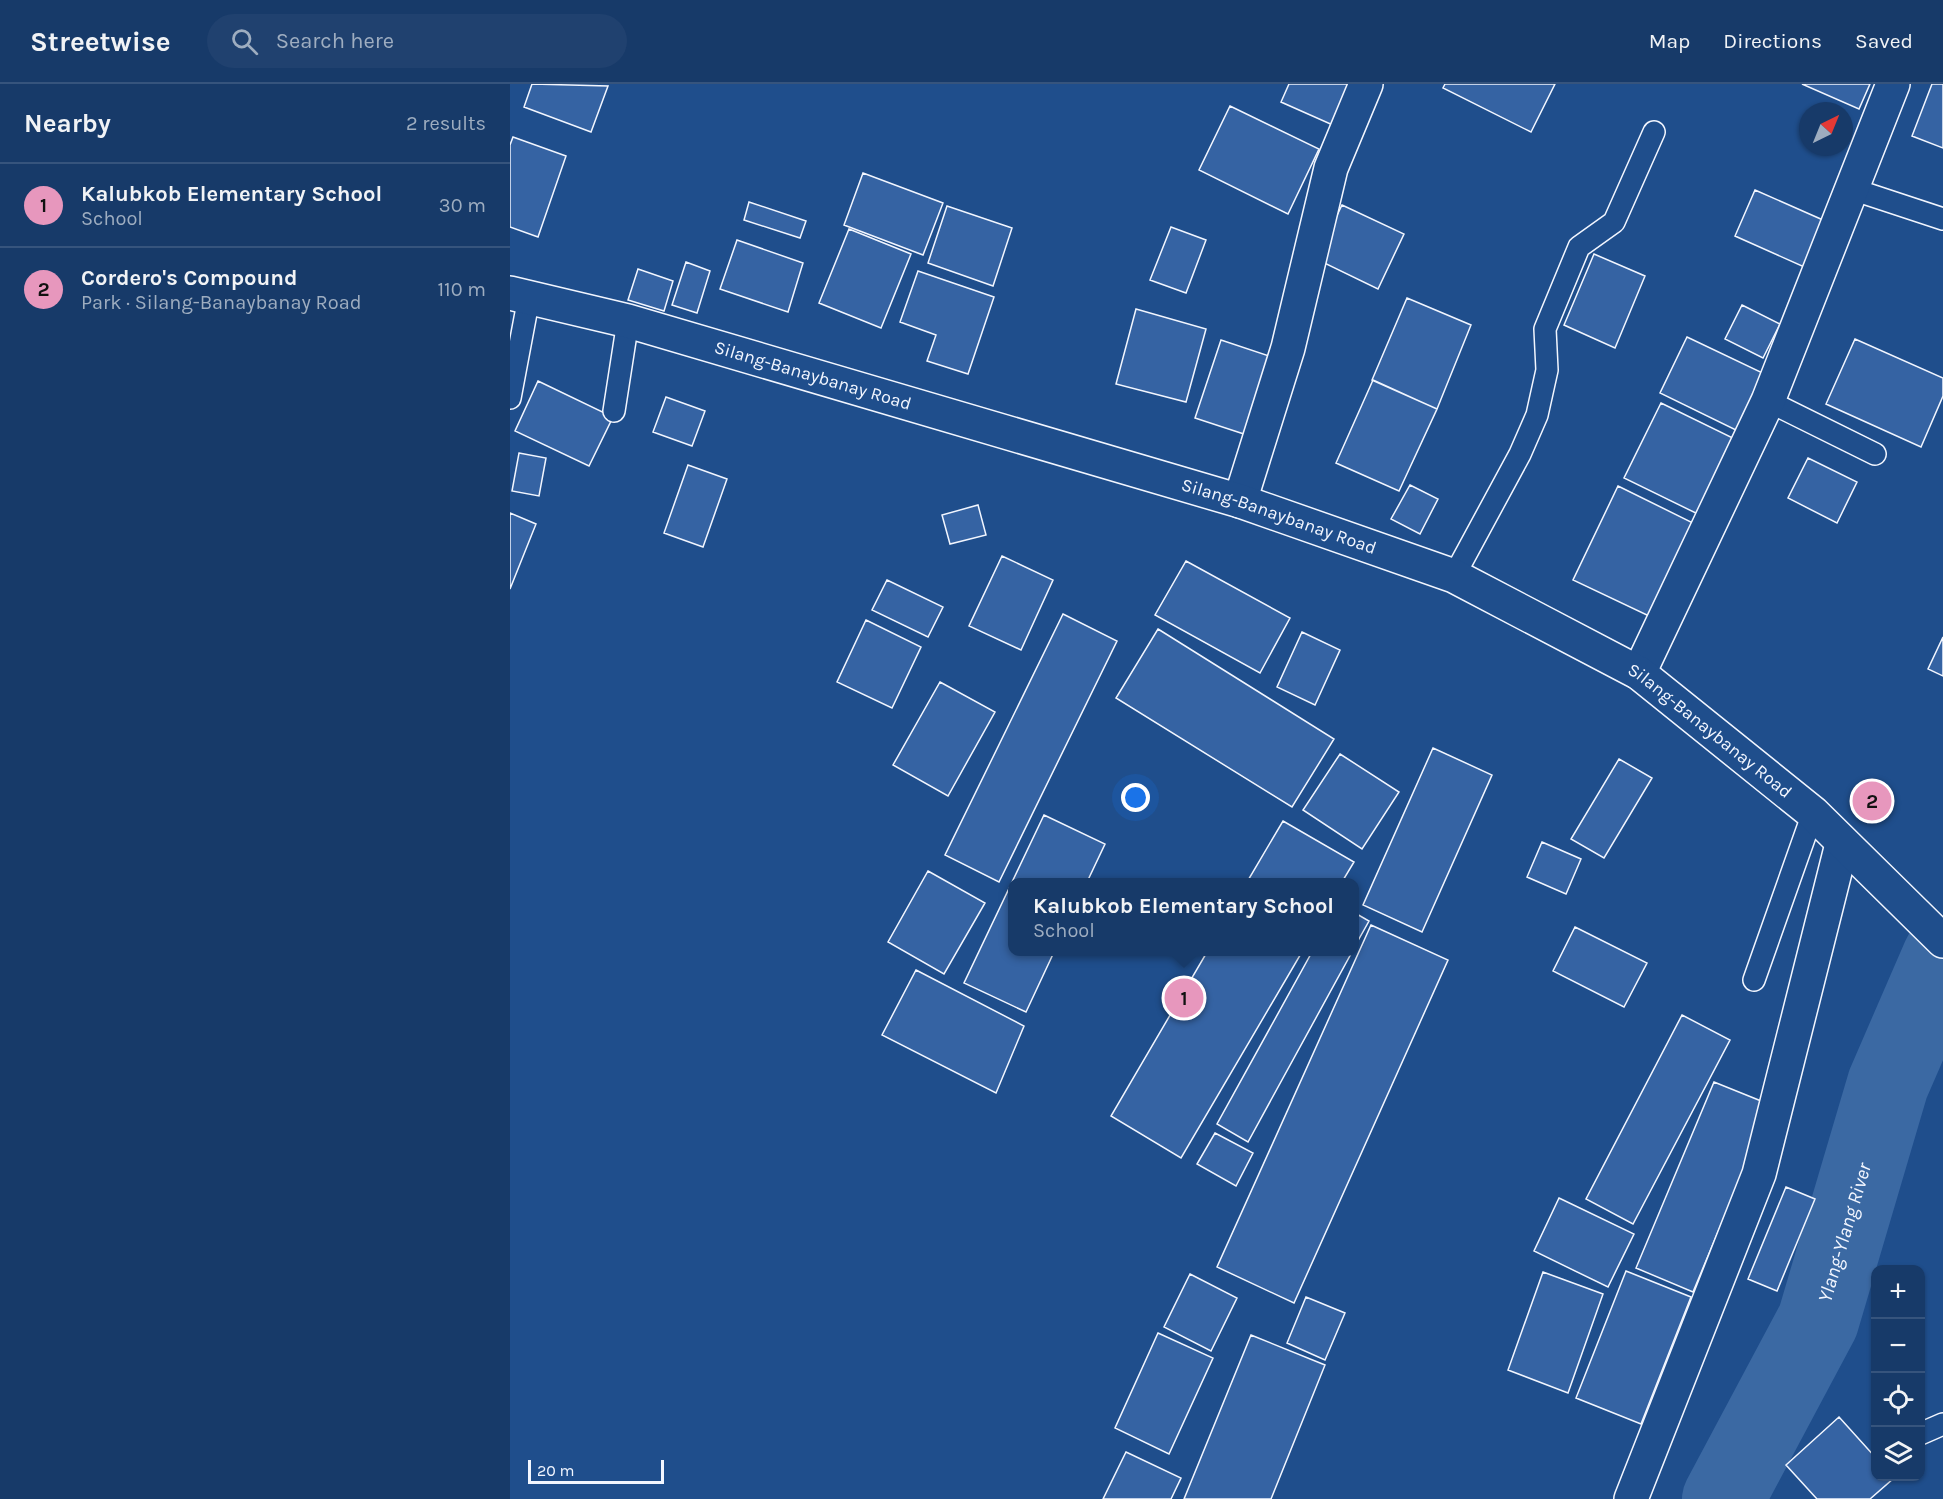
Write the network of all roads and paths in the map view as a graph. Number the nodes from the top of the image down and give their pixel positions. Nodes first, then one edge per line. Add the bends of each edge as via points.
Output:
1 (1366, 84) edge
2 (1893, 84) edge
3 (1654, 132) dead end
4 (1852, 189) junction
5 (1943, 219) edge
6 (519, 295) edge
7 (628, 321) junction
8 (510, 398) edge
9 (1768, 401) junction
10 (614, 411) dead end
11 (1875, 454) dead end
12 (1240, 501) junction
13 (1454, 576) junction
14 (1640, 673) junction
15 (1812, 813) junction
16 (1853, 854) junction
17 (1943, 941) edge
18 (1754, 980) dead end
19 (1943, 1424) edge
20 (1925, 1432) edge
21 (1631, 1499) edge

1 - 12 street via 1331,168 1288,348
2 - 4 street
3 - 13 lane via 1614,222 1579,247 1545,329 1547,370 1537,415
4 - 5 lane
4 - 9 street
6 - 7 street, Silang-Banaybanay Road
6 - 8 lane
7 - 10 lane
7 - 12 street, Silang-Banaybanay Road
9 - 11 lane
9 - 14 street
12 - 13 street, Silang-Banaybanay Road
13 - 14 street, Silang-Banaybanay Road
14 - 15 street, Silang-Banaybanay Road
15 - 16 street, Silang-Banaybanay Road
15 - 18 lane
16 - 17 street, Silang-Banaybanay Road
16 - 21 street via 1759,1174
19 - 20 lane

